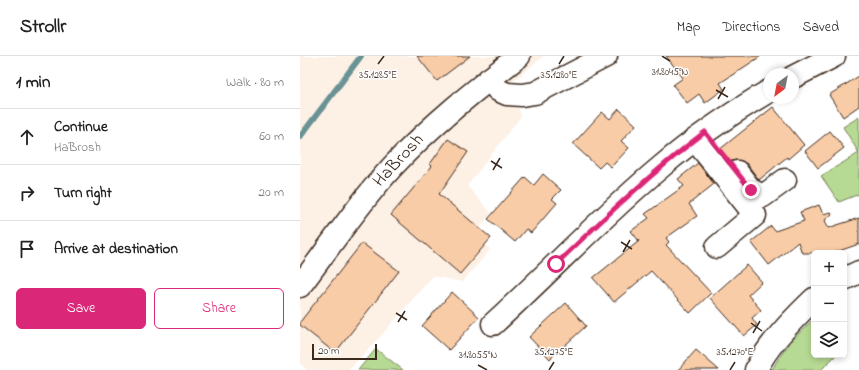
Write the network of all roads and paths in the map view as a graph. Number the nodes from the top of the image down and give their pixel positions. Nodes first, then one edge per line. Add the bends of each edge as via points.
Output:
1 (519, 56) edge
2 (606, 56) edge
3 (834, 56) edge
4 (799, 74) edge
5 (490, 79) junction
6 (763, 95) edge
7 (700, 136) junction
8 (785, 180) dead end
9 (717, 247) dead end
10 (859, 272) edge
11 (847, 277) edge
12 (300, 286) edge
13 (811, 302) edge
14 (493, 324) dead end
15 (756, 370) edge

1 - 5 street, HaBrosh
2 - 5 street via 535,93 507,94 498,90
3 - 4 street
5 - 12 street, HaBrosh via 434,125 393,166
6 - 7 street
7 - 8 street via 751,190 759,195 763,196
7 - 9 street via 755,215
7 - 14 street via 635,190
10 - 11 street
13 - 15 street via 767,349

